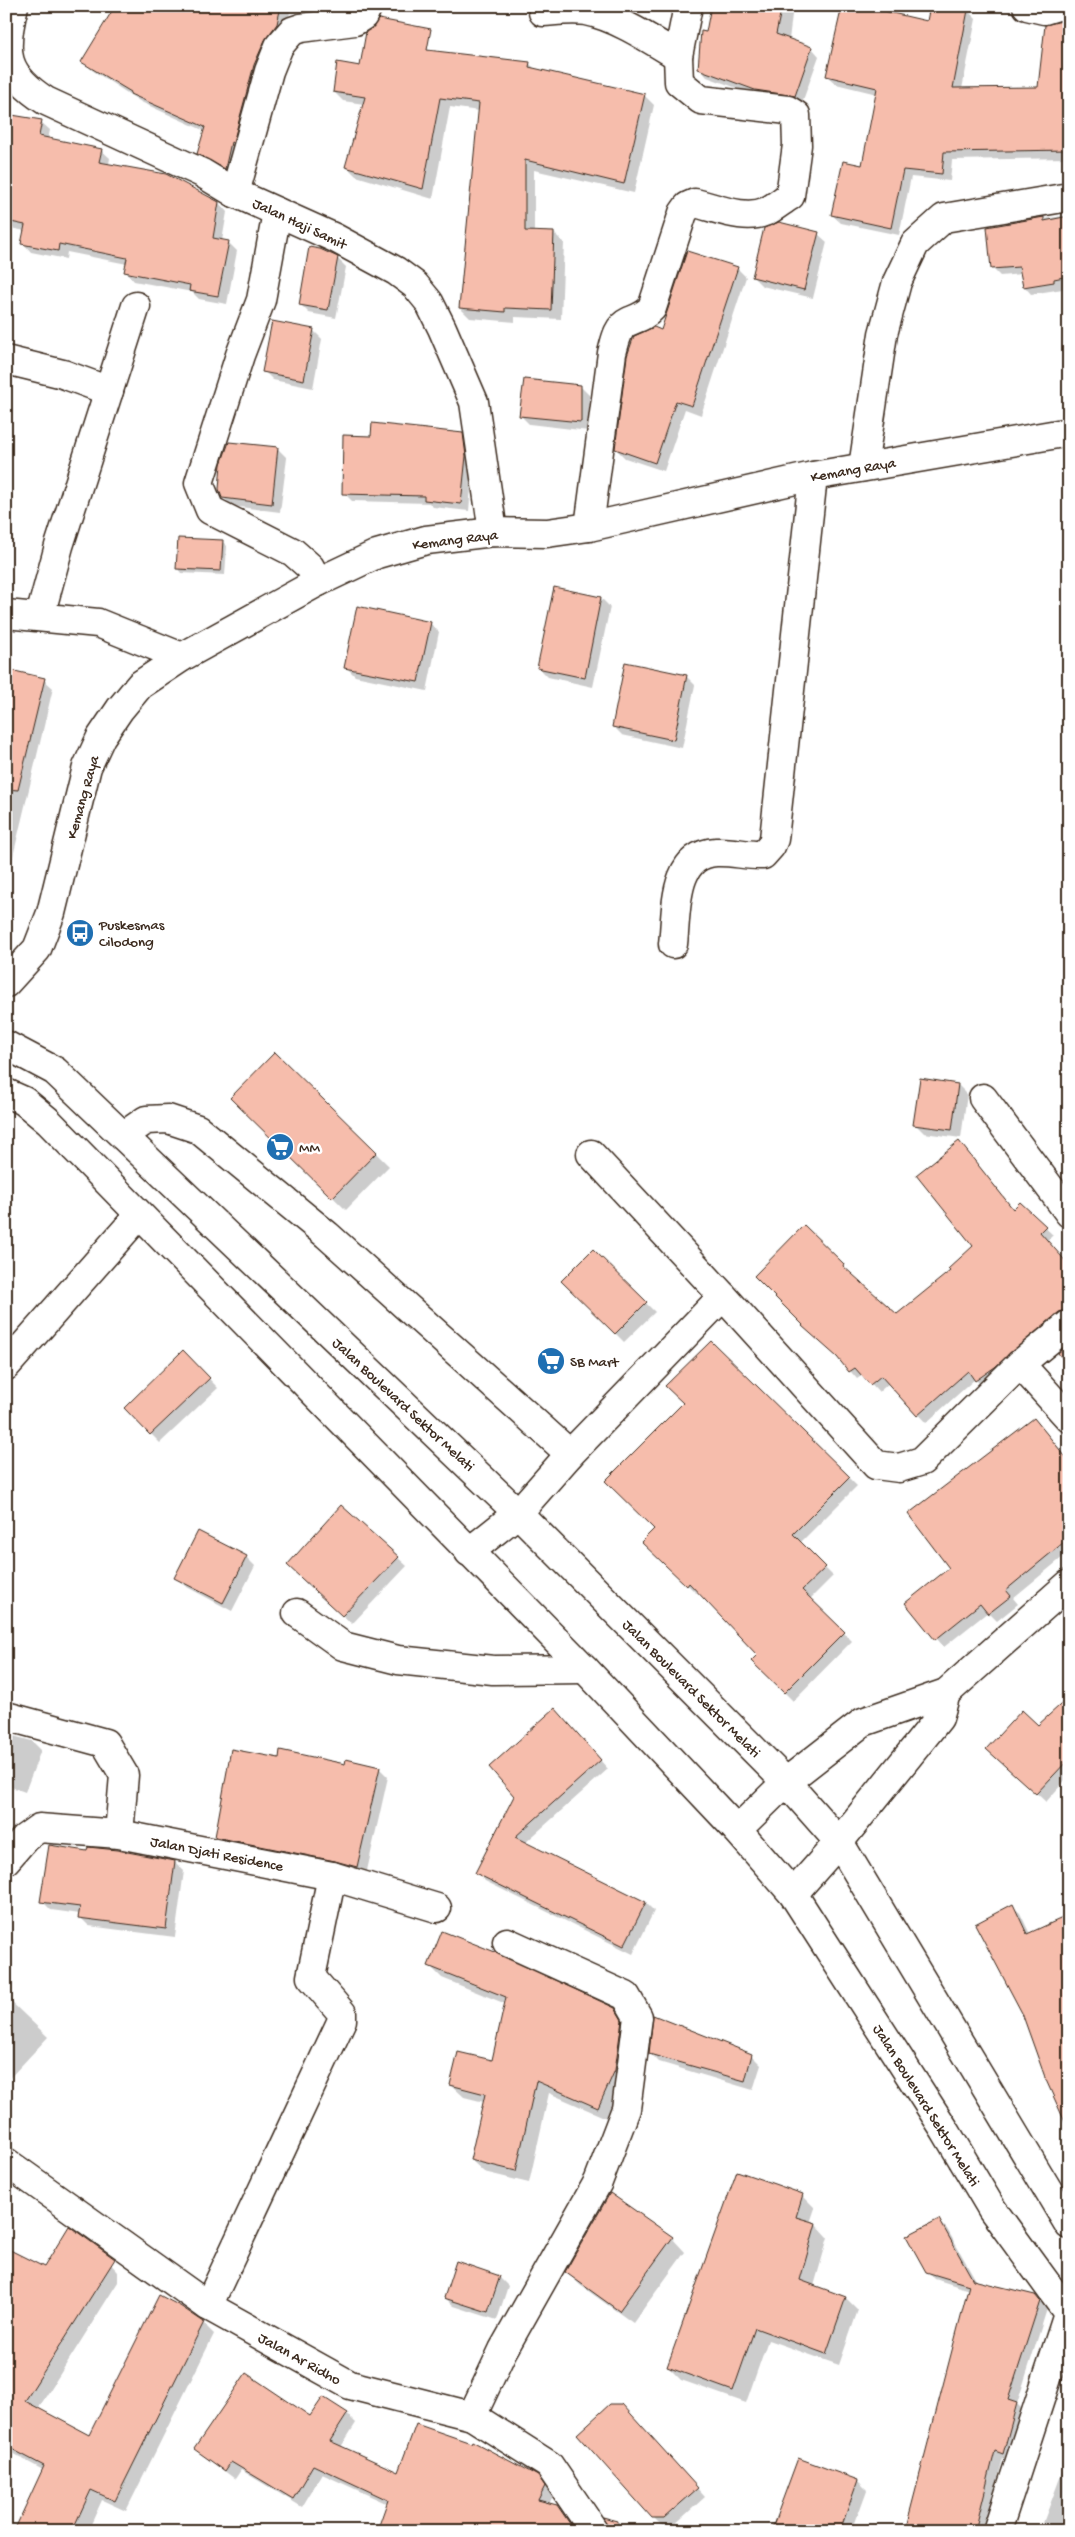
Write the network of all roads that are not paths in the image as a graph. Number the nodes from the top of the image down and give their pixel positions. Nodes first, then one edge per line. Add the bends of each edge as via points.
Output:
1 (14, 6) edge
2 (368, 6) edge
3 (688, 6) edge
4 (1026, 6) edge
5 (1057, 6) edge
6 (543, 12) dead end
7 (678, 56) junction
8 (235, 193) junction
9 (1069, 197) edge
10 (276, 212) junction
11 (136, 306) dead end
12 (6, 360) edge
13 (109, 391) junction
14 (1069, 432) edge
15 (862, 467) junction
16 (813, 476) junction
17 (589, 527) junction
18 (493, 532) junction
19 (318, 582) junction
20 (6, 614) edge
21 (40, 616) junction
22 (182, 657) junction
23 (673, 944) dead end
24 (6, 983) edge
25 (6, 1045) edge
26 (6, 1093) edge
27 (983, 1098) dead end
28 (123, 1136) junction
29 (591, 1154) dead end
30 (1069, 1212) edge
31 (139, 1215) junction
32 (722, 1296) junction
33 (1069, 1324) edge
34 (1020, 1364) junction
35 (6, 1366) edge
36 (1069, 1418) edge
37 (570, 1454) junction
38 (518, 1513) junction
39 (469, 1552) junction
40 (1069, 1584) edge
41 (297, 1613) dead end
42 (585, 1669) junction
43 (946, 1694) junction
44 (6, 1716) edge
45 (786, 1782) junction
46 (737, 1830) junction
47 (119, 1834) junction
48 (839, 1842) junction
49 (6, 1860) edge
50 (332, 1876) junction
51 (793, 1894) junction
52 (437, 1908) dead end
53 (507, 1942) dead end
54 (6, 2162) edge
55 (1069, 2226) edge
56 (208, 2306) junction
57 (1068, 2312) edge
58 (472, 2416) junction
59 (593, 2530) edge
60 (998, 2531) edge

1 - 8 street, Jalan Haji Samit via 7,43 14,74 24,85 46,101 202,173
2 - 8 street via 363,16 354,20 292,31 279,46
3 - 7 street
4 - 5 street via 1044,10
6 - 7 street via 588,12 630,28
7 - 17 street via 679,82 701,100 788,110 796,115 797,145 790,196 767,211 754,215 695,203 683,213 652,308 626,323 618,332
8 - 10 street, Jalan Haji Samit
9 - 15 street via 944,218 915,244 897,282 883,334
10 - 18 street, Jalan Haji Samit via 335,238 388,267 415,285 429,302 474,402
10 - 19 street via 261,300 199,483 210,510 293,552 310,567
11 - 13 street
12 - 13 street via 63,374
13 - 21 street
14 - 15 street, Kemang Raya
15 - 16 street, Kemang Raya
16 - 17 street, Kemang Raya
16 - 23 street via 772,846 763,855 710,852 689,864 681,878
17 - 18 street, Kemang Raya via 547,533
18 - 19 street, Kemang Raya via 426,540 385,551
19 - 22 street, Kemang Raya
20 - 21 street
21 - 22 street via 98,623
22 - 24 street, Kemang Raya via 140,685 101,737 88,767 57,890 37,949
25 - 28 street, Jalan Boulevard Sektor Melati via 55,1071
26 - 31 street, Jalan Boulevard Sektor Melati via 24,1101 48,1121
27 - 30 street
28 - 37 street via 146,1120 168,1119 198,1129 327,1235
28 - 38 street, Jalan Boulevard Sektor Melati
29 - 32 street
31 - 35 street
31 - 39 street, Jalan Boulevard Sektor Melati
32 - 34 street via 876,1465 899,1468 922,1461
32 - 37 street
33 - 34 street
34 - 36 street
37 - 38 street
38 - 39 street
38 - 45 street, Jalan Boulevard Sektor Melati
39 - 42 street, Jalan Boulevard Sektor Melati
40 - 43 street
41 - 42 street via 343,1646 398,1660 493,1670
42 - 46 street, Jalan Boulevard Sektor Melati
43 - 45 street via 864,1722
43 - 48 street via 939,1718
44 - 47 street via 105,1743 124,1776
45 - 46 street
45 - 48 street, Jalan Boulevard Sektor Melati
46 - 51 street, Jalan Boulevard Sektor Melati
47 - 49 street, Jalan Djati Residence via 38,1828 24,1838
47 - 50 street, Jalan Djati Residence
48 - 51 street
48 - 55 street, Jalan Boulevard Sektor Melati
50 - 52 street, Jalan Djati Residence
50 - 56 street via 311,1977 342,2013 342,2020
51 - 57 street, Jalan Boulevard Sektor Melati via 992,2209
53 - 58 street via 626,1996 638,2018 626,2109 598,2182 504,2350
54 - 56 street, Jalan Ar Ridho
56 - 58 street, Jalan Ar Ridho via 350,2386
57 - 60 street
58 - 59 street, Jalan Ar Ridho via 549,2465

